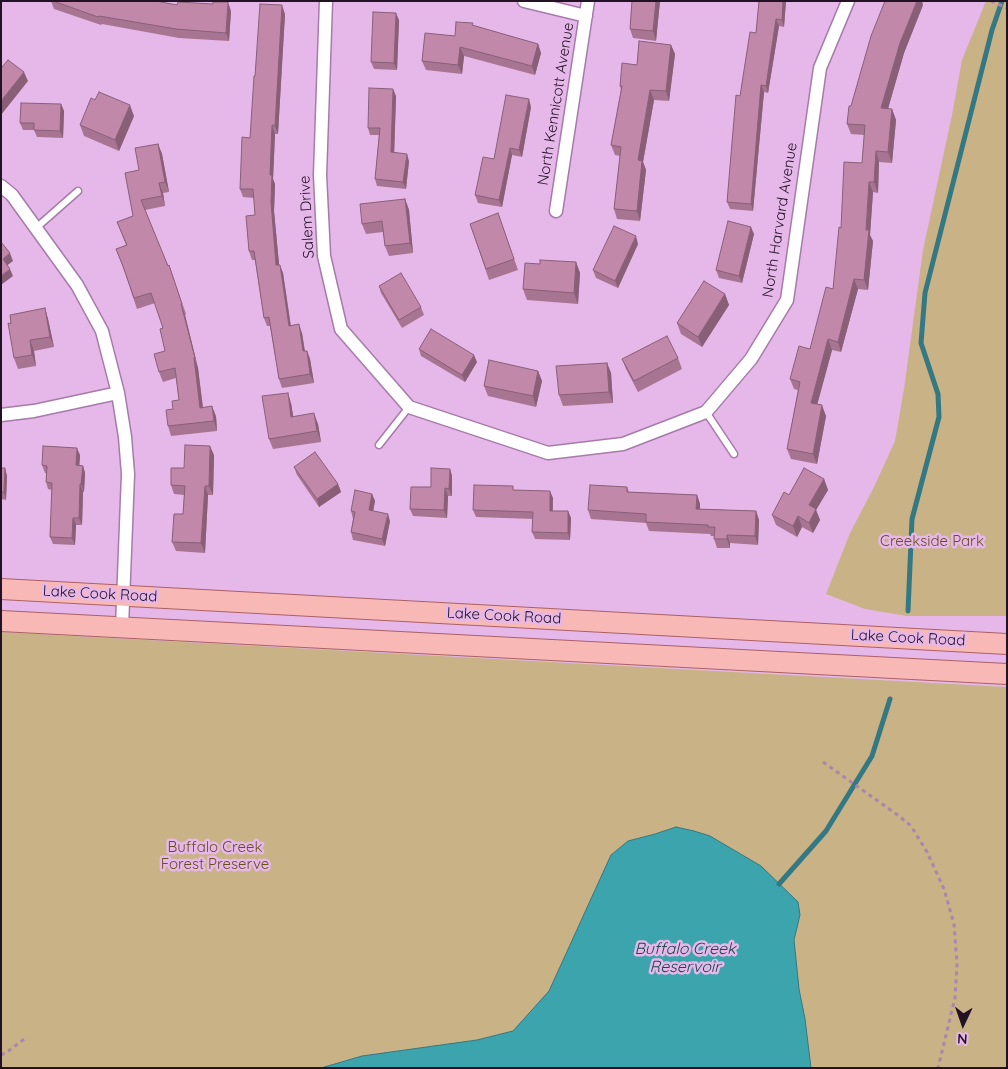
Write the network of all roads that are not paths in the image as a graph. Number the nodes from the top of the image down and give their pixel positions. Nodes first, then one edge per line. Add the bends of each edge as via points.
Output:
1 (326, 1) edge
2 (524, 1) edge
3 (588, 1) edge
4 (848, 1) edge
5 (586, 16) junction
6 (1, 186) edge
7 (78, 192) dead end
8 (556, 211) dead end
9 (36, 228) junction
10 (118, 393) junction
11 (408, 406) junction
12 (706, 412) junction
13 (1, 415) edge
14 (380, 446) dead end
15 (734, 454) dead end
16 (1, 589) edge
17 (124, 596) junction
18 (1, 621) edge
19 (122, 627) junction
20 (1007, 644) edge
21 (1007, 674) edge

1 - 11 street, Salem Drive via 320,175 324,256 341,329
2 - 5 street
3 - 5 street, North Kennicott Avenue
4 - 12 street, North Harvard Avenue via 820,68 787,300 751,359
5 - 8 street, North Kennicott Avenue
6 - 9 street via 12,195
7 - 9 lane
9 - 10 street via 77,285 102,331
10 - 13 street
10 - 17 street via 128,474
11 - 12 street, North Harvard Avenue via 548,453 623,444
11 - 14 lane
12 - 15 lane
16 - 17 main road, Lake Cook Road
17 - 19 street
17 - 20 main road, Lake Cook Road
18 - 19 main road, Lake Cook Road
19 - 21 main road, Lake Cook Road

